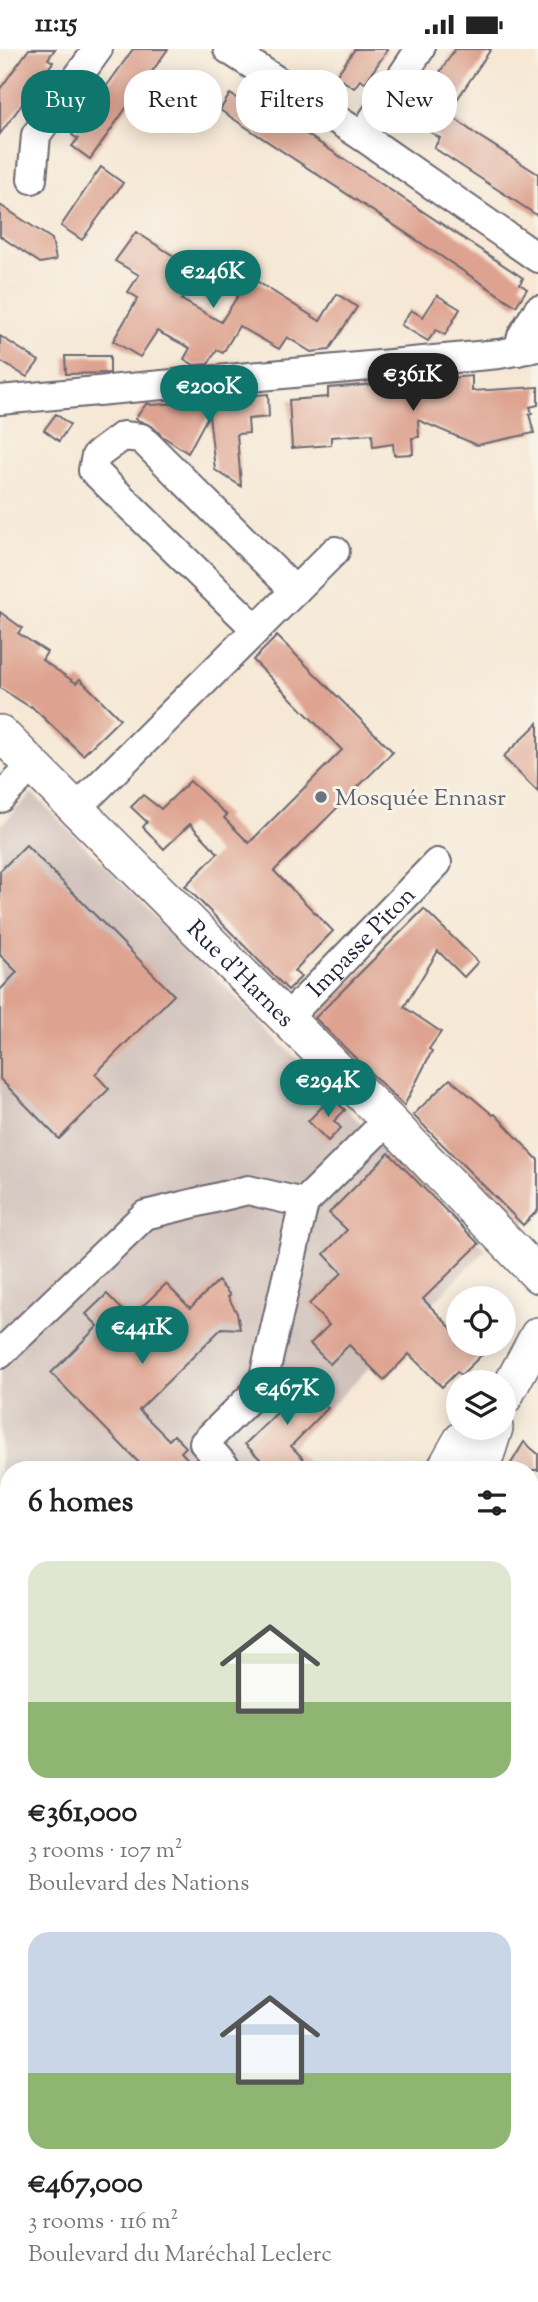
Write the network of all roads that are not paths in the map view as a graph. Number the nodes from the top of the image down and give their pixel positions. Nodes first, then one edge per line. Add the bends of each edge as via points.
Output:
1 (97, 49) edge
2 (228, 49) edge
3 (420, 49) edge
4 (362, 136) junction
5 (32, 180) dead end
6 (538, 258) edge
7 (538, 310) edge
8 (528, 349) edge
9 (0, 400) edge
10 (335, 551) dead end
11 (295, 591) junction
12 (256, 629) junction
13 (0, 733) edge
14 (32, 766) junction
15 (0, 798) edge
16 (75, 810) junction
17 (437, 863) dead end
18 (286, 1019) junction
19 (388, 1120) junction
20 (304, 1203) junction
21 (538, 1275) edge
22 (538, 1335) edge
23 (0, 1355) edge
24 (516, 1376) edge
25 (461, 1440) edge
26 (491, 1440) edge
27 (221, 1461) edge
28 (449, 1461) edge
29 (482, 1461) edge

1 - 5 street via 36,135
2 - 4 street
3 - 4 street
4 - 6 street
7 - 8 street via 522,336
8 - 9 street
10 - 11 street
11 - 12 street
11 - 12 street via 141,438 123,436 96,456 93,470
12 - 16 street
13 - 14 main road, Rue d'Harnes
14 - 15 street
14 - 16 main road, Rue d'Harnes
16 - 18 main road, Rue d'Harnes
17 - 18 street, Impasse Piton
18 - 19 main road, Rue d'Harnes
19 - 20 street
19 - 21 main road, Rue d'Harnes
20 - 23 street via 248,1190 145,1215
20 - 27 street via 262,1386 204,1443
22 - 24 main road
25 - 28 main road
26 - 29 main road

